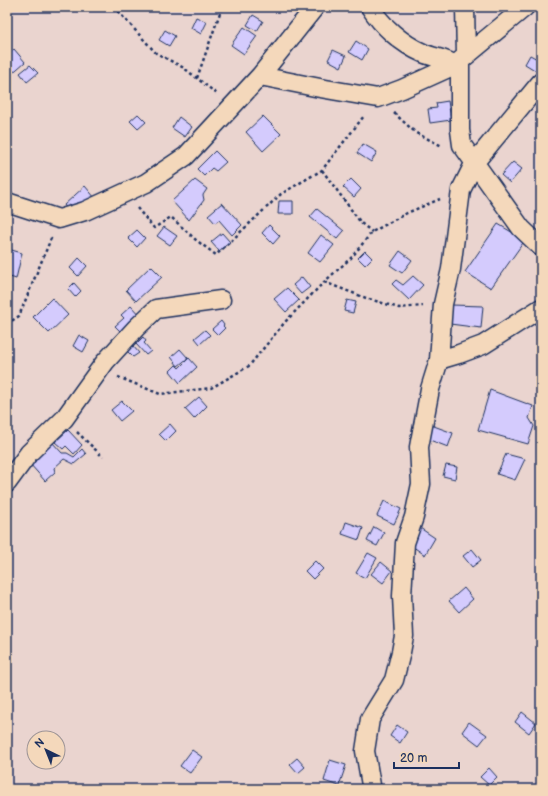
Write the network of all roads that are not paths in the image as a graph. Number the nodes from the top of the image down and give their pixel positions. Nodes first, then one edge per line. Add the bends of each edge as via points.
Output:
1 (315, 7) edge
2 (370, 7) edge
3 (465, 7) edge
4 (525, 7) edge
5 (460, 60) junction
6 (260, 76) junction
7 (541, 82) edge
8 (475, 162) junction
9 (7, 202) edge
10 (541, 247) edge
11 (221, 300) dead end
12 (541, 308) edge
13 (439, 360) junction
14 (7, 483) edge
15 (371, 789) edge

1 - 6 street
2 - 5 street via 393,34 424,54 447,60
3 - 5 street
4 - 5 street
5 - 6 street via 378,98
5 - 8 street via 462,145
6 - 9 street via 186,156 146,184 85,211 59,219
7 - 8 street
8 - 10 street via 521,228
8 - 13 street via 461,190 451,269 443,304
11 - 14 street via 156,309 106,362 64,419 29,453
12 - 13 street via 483,345
13 - 15 street via 430,389 419,447 421,484 405,543 402,596 404,636 401,652 394,680 370,719 365,751

